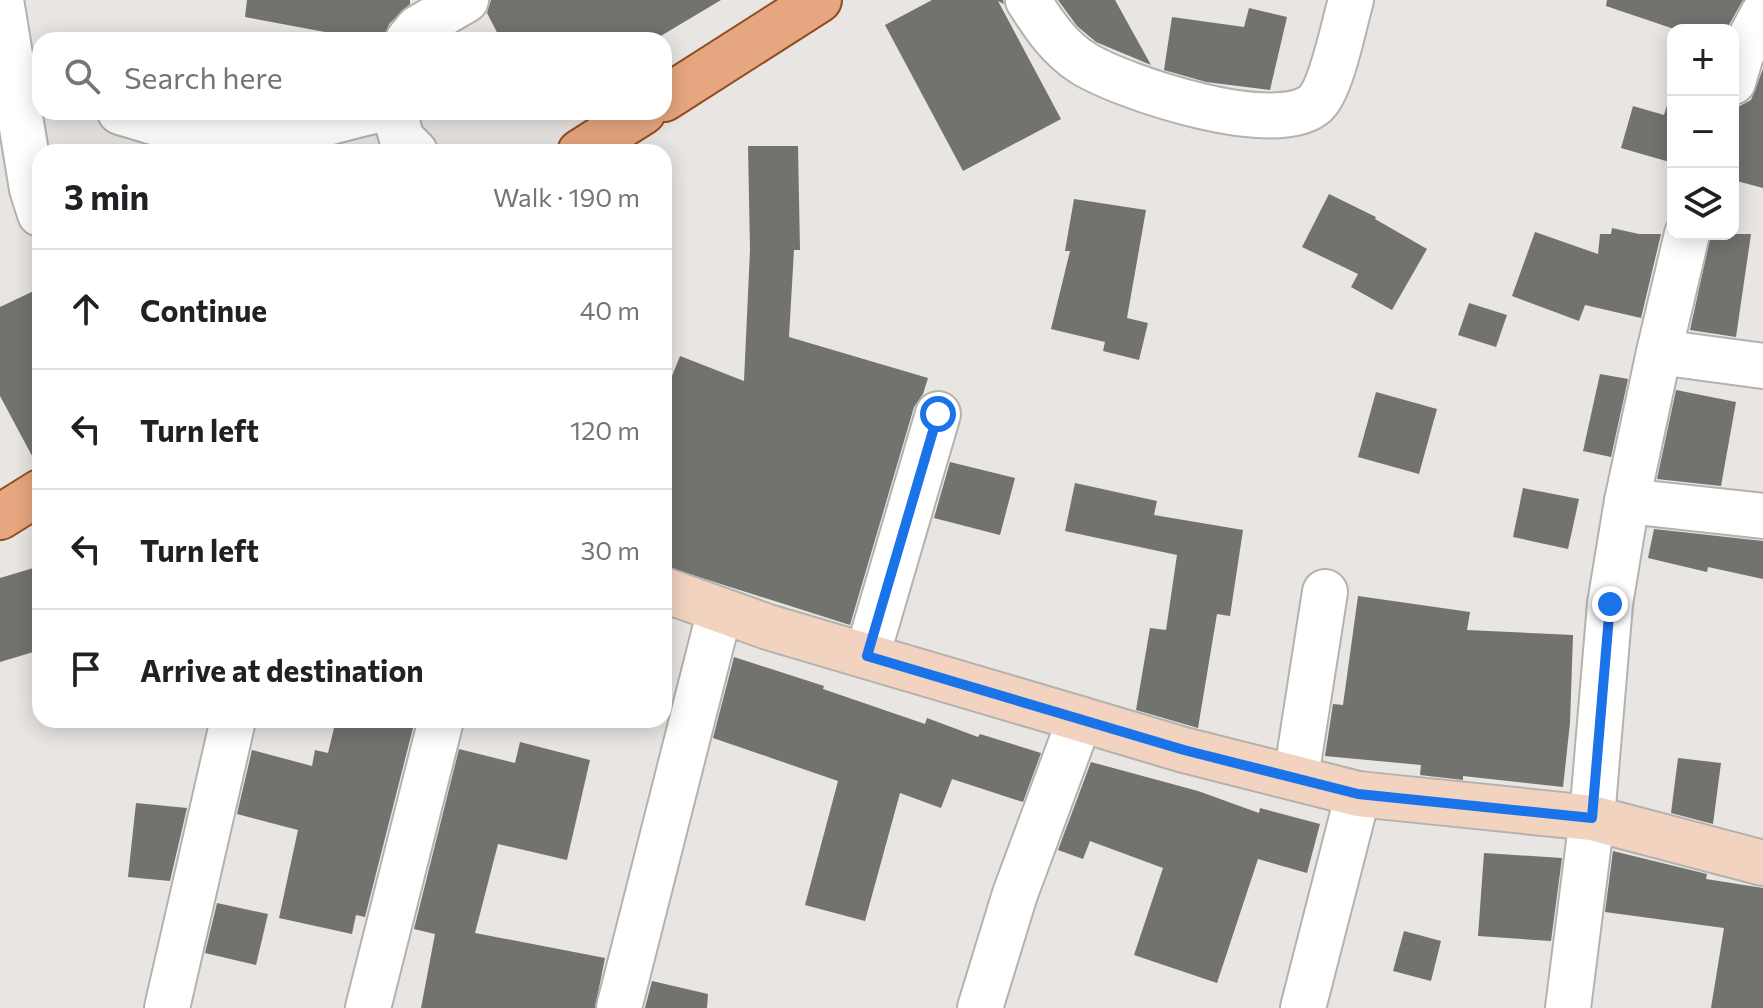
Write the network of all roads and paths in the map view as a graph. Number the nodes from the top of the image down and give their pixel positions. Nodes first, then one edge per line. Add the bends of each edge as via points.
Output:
1 (1, 0) edge
2 (466, 0) edge
3 (819, 0) edge
4 (1028, 0) edge
5 (1351, 0) edge
6 (1763, 14) edge
7 (415, 32) edge
8 (1739, 62) edge
9 (27, 85) edge
10 (672, 94) edge
11 (147, 120) edge
12 (336, 120) edge
13 (396, 120) edge
14 (630, 120) edge
15 (407, 144) edge
16 (593, 144) edge
17 (32, 189) edge
18 (1686, 240) edge
19 (1659, 352) junction
20 (1763, 366) edge
21 (938, 414) dead end
22 (32, 497) edge
23 (1627, 501) junction
24 (1763, 516) edge
25 (0, 517) edge
26 (1325, 592) dead end
27 (672, 593) edge
28 (720, 610) junction
29 (867, 656) junction
30 (1080, 719) junction
31 (231, 728) edge
32 (439, 728) edge
33 (1296, 777) junction
34 (1358, 794) junction
35 (1592, 818) junction
36 (1763, 863) edge
37 (167, 1008) edge
38 (368, 1008) edge
39 (619, 1008) edge
40 (980, 1008) edge
41 (1303, 1008) edge
42 (1568, 1008) edge

1 - 9 street
2 - 7 street
3 - 10 main road
4 - 5 street via 1048,33 1081,62 1123,84 1181,103 1269,116 1315,104 1327,86
6 - 8 street
9 - 17 street
11 - 12 street via 195,134 243,138
13 - 15 street
14 - 16 main road
18 - 19 street
19 - 20 street
19 - 23 street
21 - 29 street
22 - 25 main road
23 - 24 street
23 - 35 street via 1610,604
26 - 33 street
27 - 28 street
28 - 29 street
28 - 39 street
29 - 30 street
30 - 33 street
30 - 40 street via 1015,894
31 - 37 street
32 - 38 street
33 - 34 street
34 - 35 street
34 - 41 street
35 - 36 street
35 - 42 street

